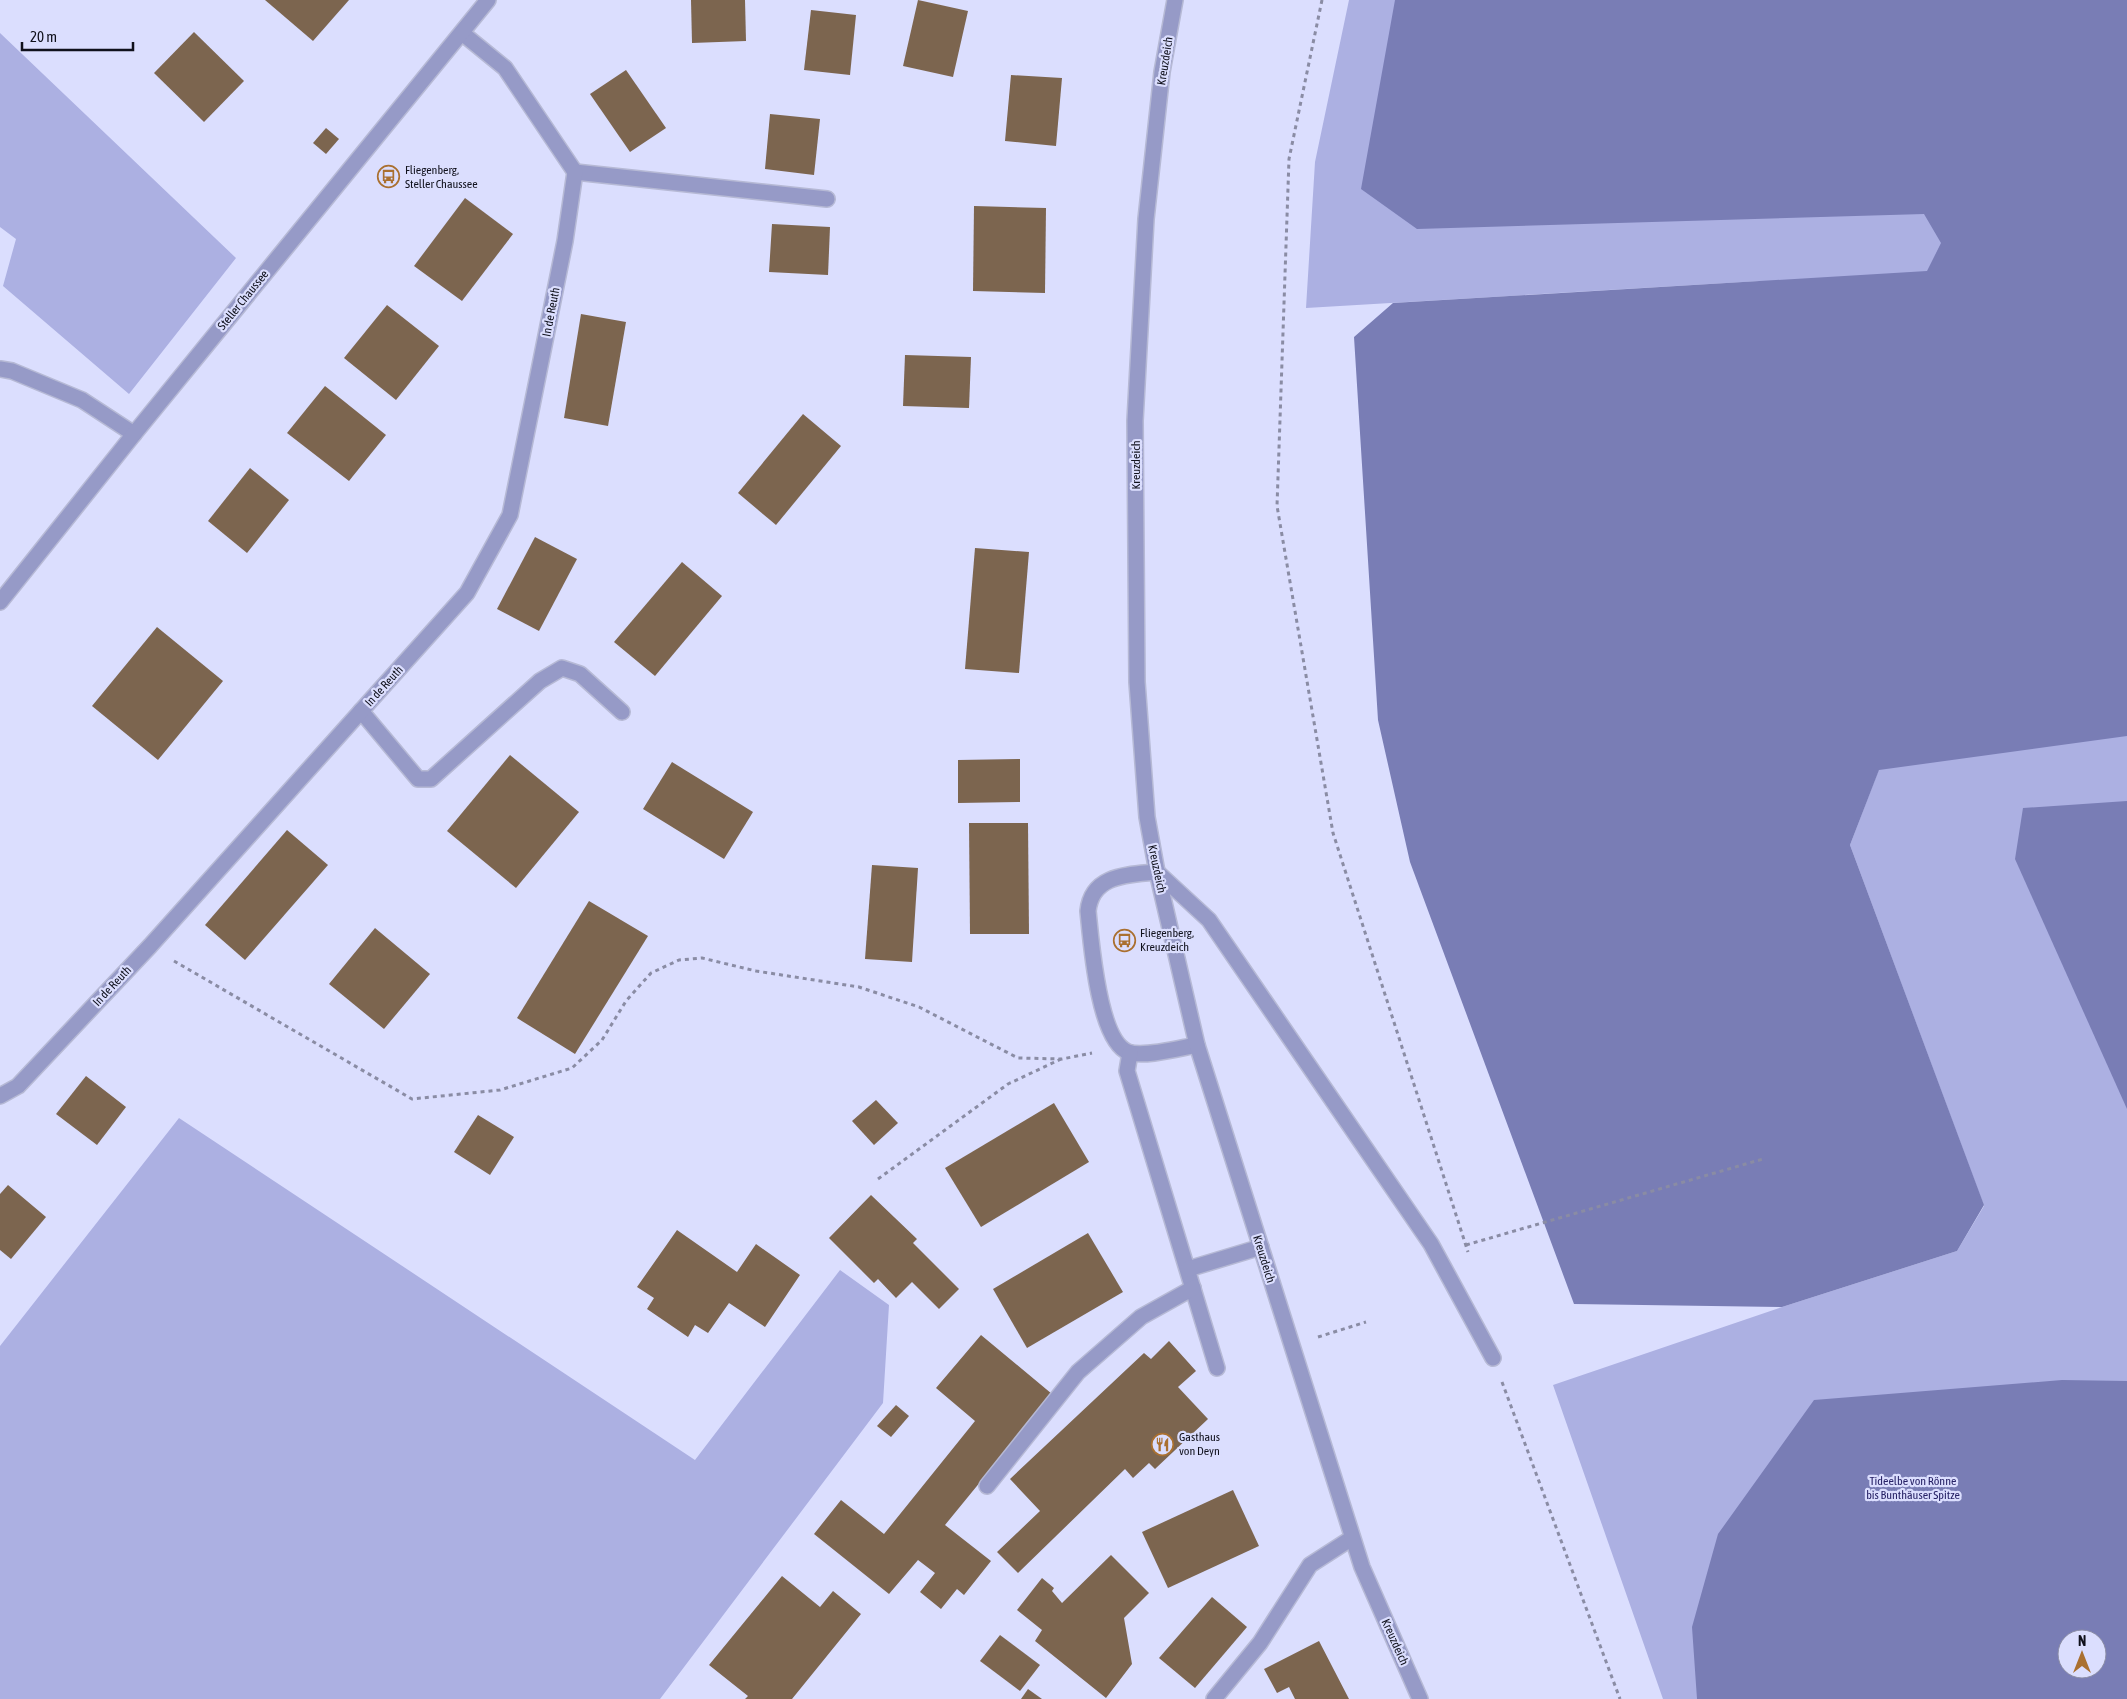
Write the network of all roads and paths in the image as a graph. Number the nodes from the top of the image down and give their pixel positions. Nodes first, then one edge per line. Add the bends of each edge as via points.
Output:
1 (488, 0) edge
2 (1176, 0) edge
3 (1322, 0) edge
4 (462, 32) junction
5 (575, 172) junction
6 (827, 200) dead end
7 (0, 369) edge
8 (134, 434) junction
9 (0, 602) edge
10 (361, 711) junction
11 (622, 712) dead end
12 (1157, 872) junction
13 (150, 946) junction
14 (1197, 1045) junction
15 (1125, 1050) junction
16 (1062, 1059) junction
17 (0, 1096) edge
18 (1763, 1159) dead end
19 (878, 1179) dead end
20 (1466, 1245) junction
21 (1261, 1248) junction
22 (1469, 1254) dead end
23 (1188, 1268) junction
24 (1193, 1288) junction
25 (1366, 1322) dead end
26 (1291, 1345) junction
27 (1493, 1358) joint
28 (1217, 1368) dead end
29 (986, 1486) dead end
30 (1352, 1538) junction
31 (1214, 1699) edge
32 (1420, 1699) edge
33 (1620, 1699) edge

1 - 4 street, Steller Chaussee
2 - 12 street, Kreuzdeich via 1162,72 1146,219 1135,421 1136,682 1146,816
3 - 20 path via 1289,159 1277,506 1333,833
4 - 5 street via 505,68
4 - 8 street, Steller Chaussee
5 - 6 street
5 - 10 street, In de Reuth via 565,241 510,515 468,593
7 - 8 street via 82,400
8 - 9 street, Steller Chaussee
10 - 11 street via 418,779 431,779 540,680 562,668 580,674
10 - 13 street, In de Reuth
12 - 14 street, Kreuzdeich
12 - 15 street via 1117,876 1096,889 1089,902 1096,977 1109,1030
12 - 27 street via 1209,920 1431,1244
13 - 16 path via 412,1099 500,1090 572,1068 602,1040 626,1001 651,973 679,960 702,958 756,971 860,987 919,1007 1018,1058
13 - 17 street, In de Reuth via 18,1086
14 - 15 street via 1160,1052
14 - 21 street, Kreuzdeich
15 - 16 path
15 - 23 street via 1127,1071
16 - 19 path via 1008,1084
18 - 20 path
20 - 22 path
21 - 23 street
21 - 26 street, Kreuzdeich
23 - 24 street
24 - 28 street
24 - 29 street via 1141,1317 1078,1372
25 - 26 path
26 - 30 street, Kreuzdeich
27 - 33 path
30 - 31 street via 1310,1565 1260,1643
30 - 32 street, Kreuzdeich

